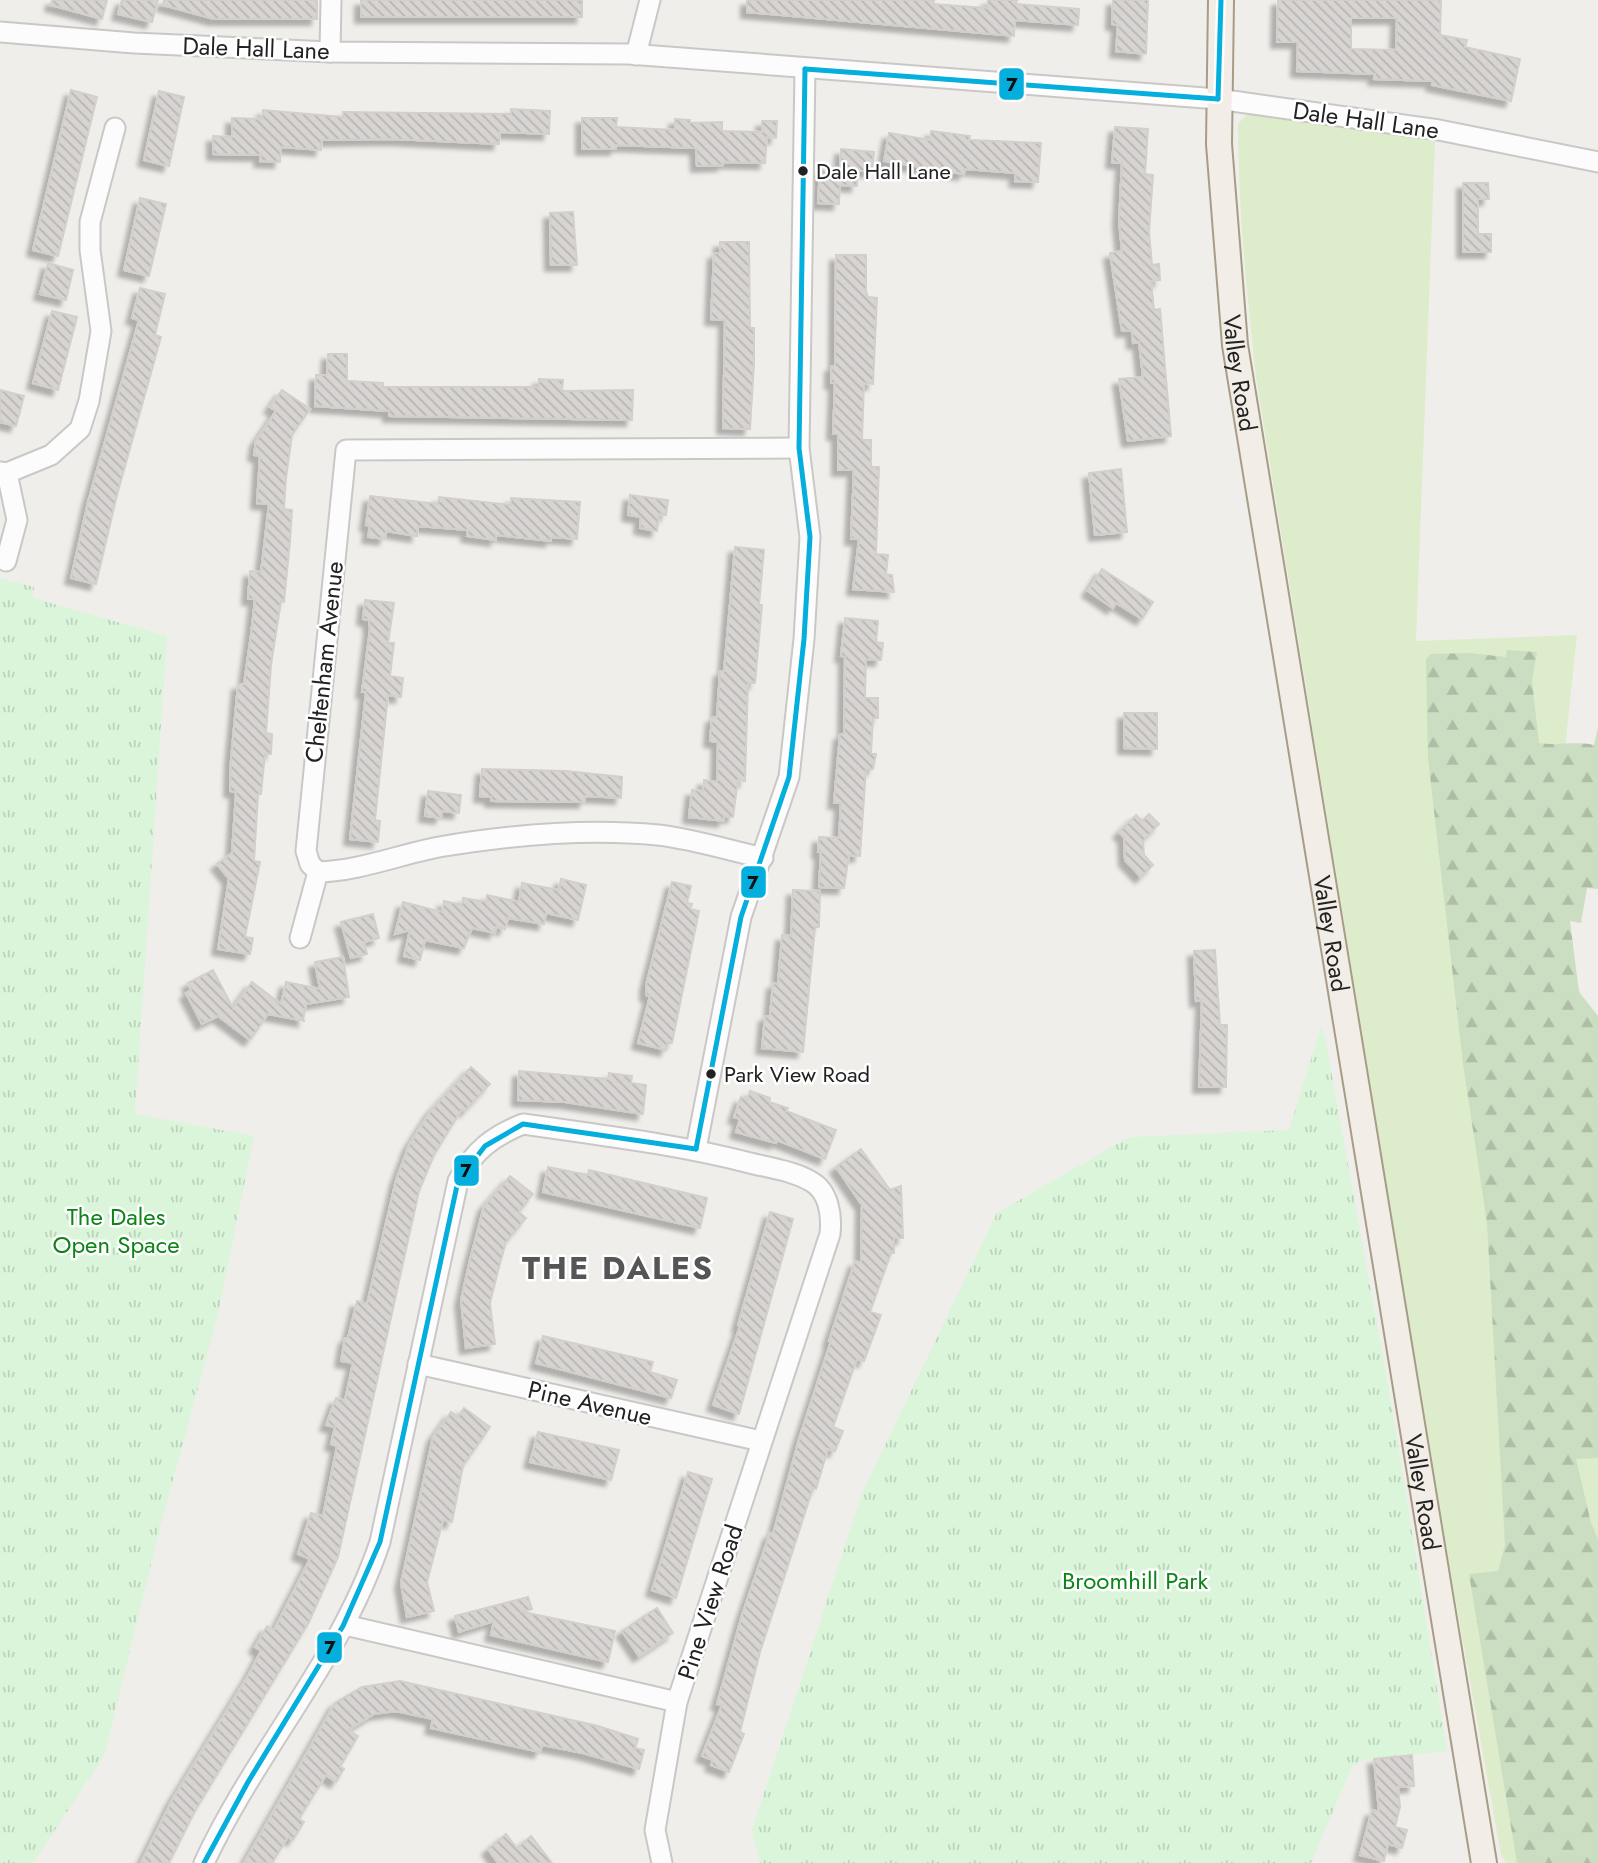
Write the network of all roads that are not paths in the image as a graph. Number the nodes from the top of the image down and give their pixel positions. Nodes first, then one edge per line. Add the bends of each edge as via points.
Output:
1 (331, 0) edge
2 (650, 0) edge
3 (1222, 0) edge
4 (0, 32) edge
5 (330, 52) junction
6 (636, 55) junction
7 (805, 69) junction
8 (1219, 99) junction
9 (115, 128) dead end
10 (1598, 162) edge
11 (799, 448) junction
12 (4, 472) edge
13 (6, 562) dead end
14 (763, 858) junction
15 (318, 872) junction
16 (300, 938) dead end
17 (696, 1149) junction
18 (418, 1364) junction
19 (761, 1441) junction
20 (345, 1625) junction
21 (677, 1702) junction
22 (204, 1863) edge
23 (662, 1863) edge
24 (1484, 1863) edge

1 - 5 street
2 - 6 street
3 - 8 main road, Valley Road
4 - 5 street, Dale Hall Lane
5 - 6 street, Dale Hall Lane
6 - 7 street, Dale Hall Lane
7 - 8 street, Dale Hall Lane
7 - 11 street
8 - 10 street, Dale Hall Lane via 1439,130
8 - 24 main road, Valley Road via 1222,214 1235,345
9 - 12 street via 90,222 101,331 83,420 80,429 51,455
11 - 14 street via 810,537 804,639 789,777
11 - 15 street, Cheltenham Avenue via 346,450 306,851
12 - 13 street via 16,520
14 - 15 street via 660,836 603,832 438,847 340,871
14 - 17 street via 741,917
15 - 16 street
17 - 18 street via 523,1124 485,1144 470,1158 458,1181
17 - 19 street, Pine View Road via 813,1182 832,1217
18 - 19 street, Pine Avenue
18 - 20 street via 380,1542 367,1582
19 - 21 street, Pine View Road
20 - 21 street, Pine View Road
20 - 22 street
21 - 23 street via 656,1830

